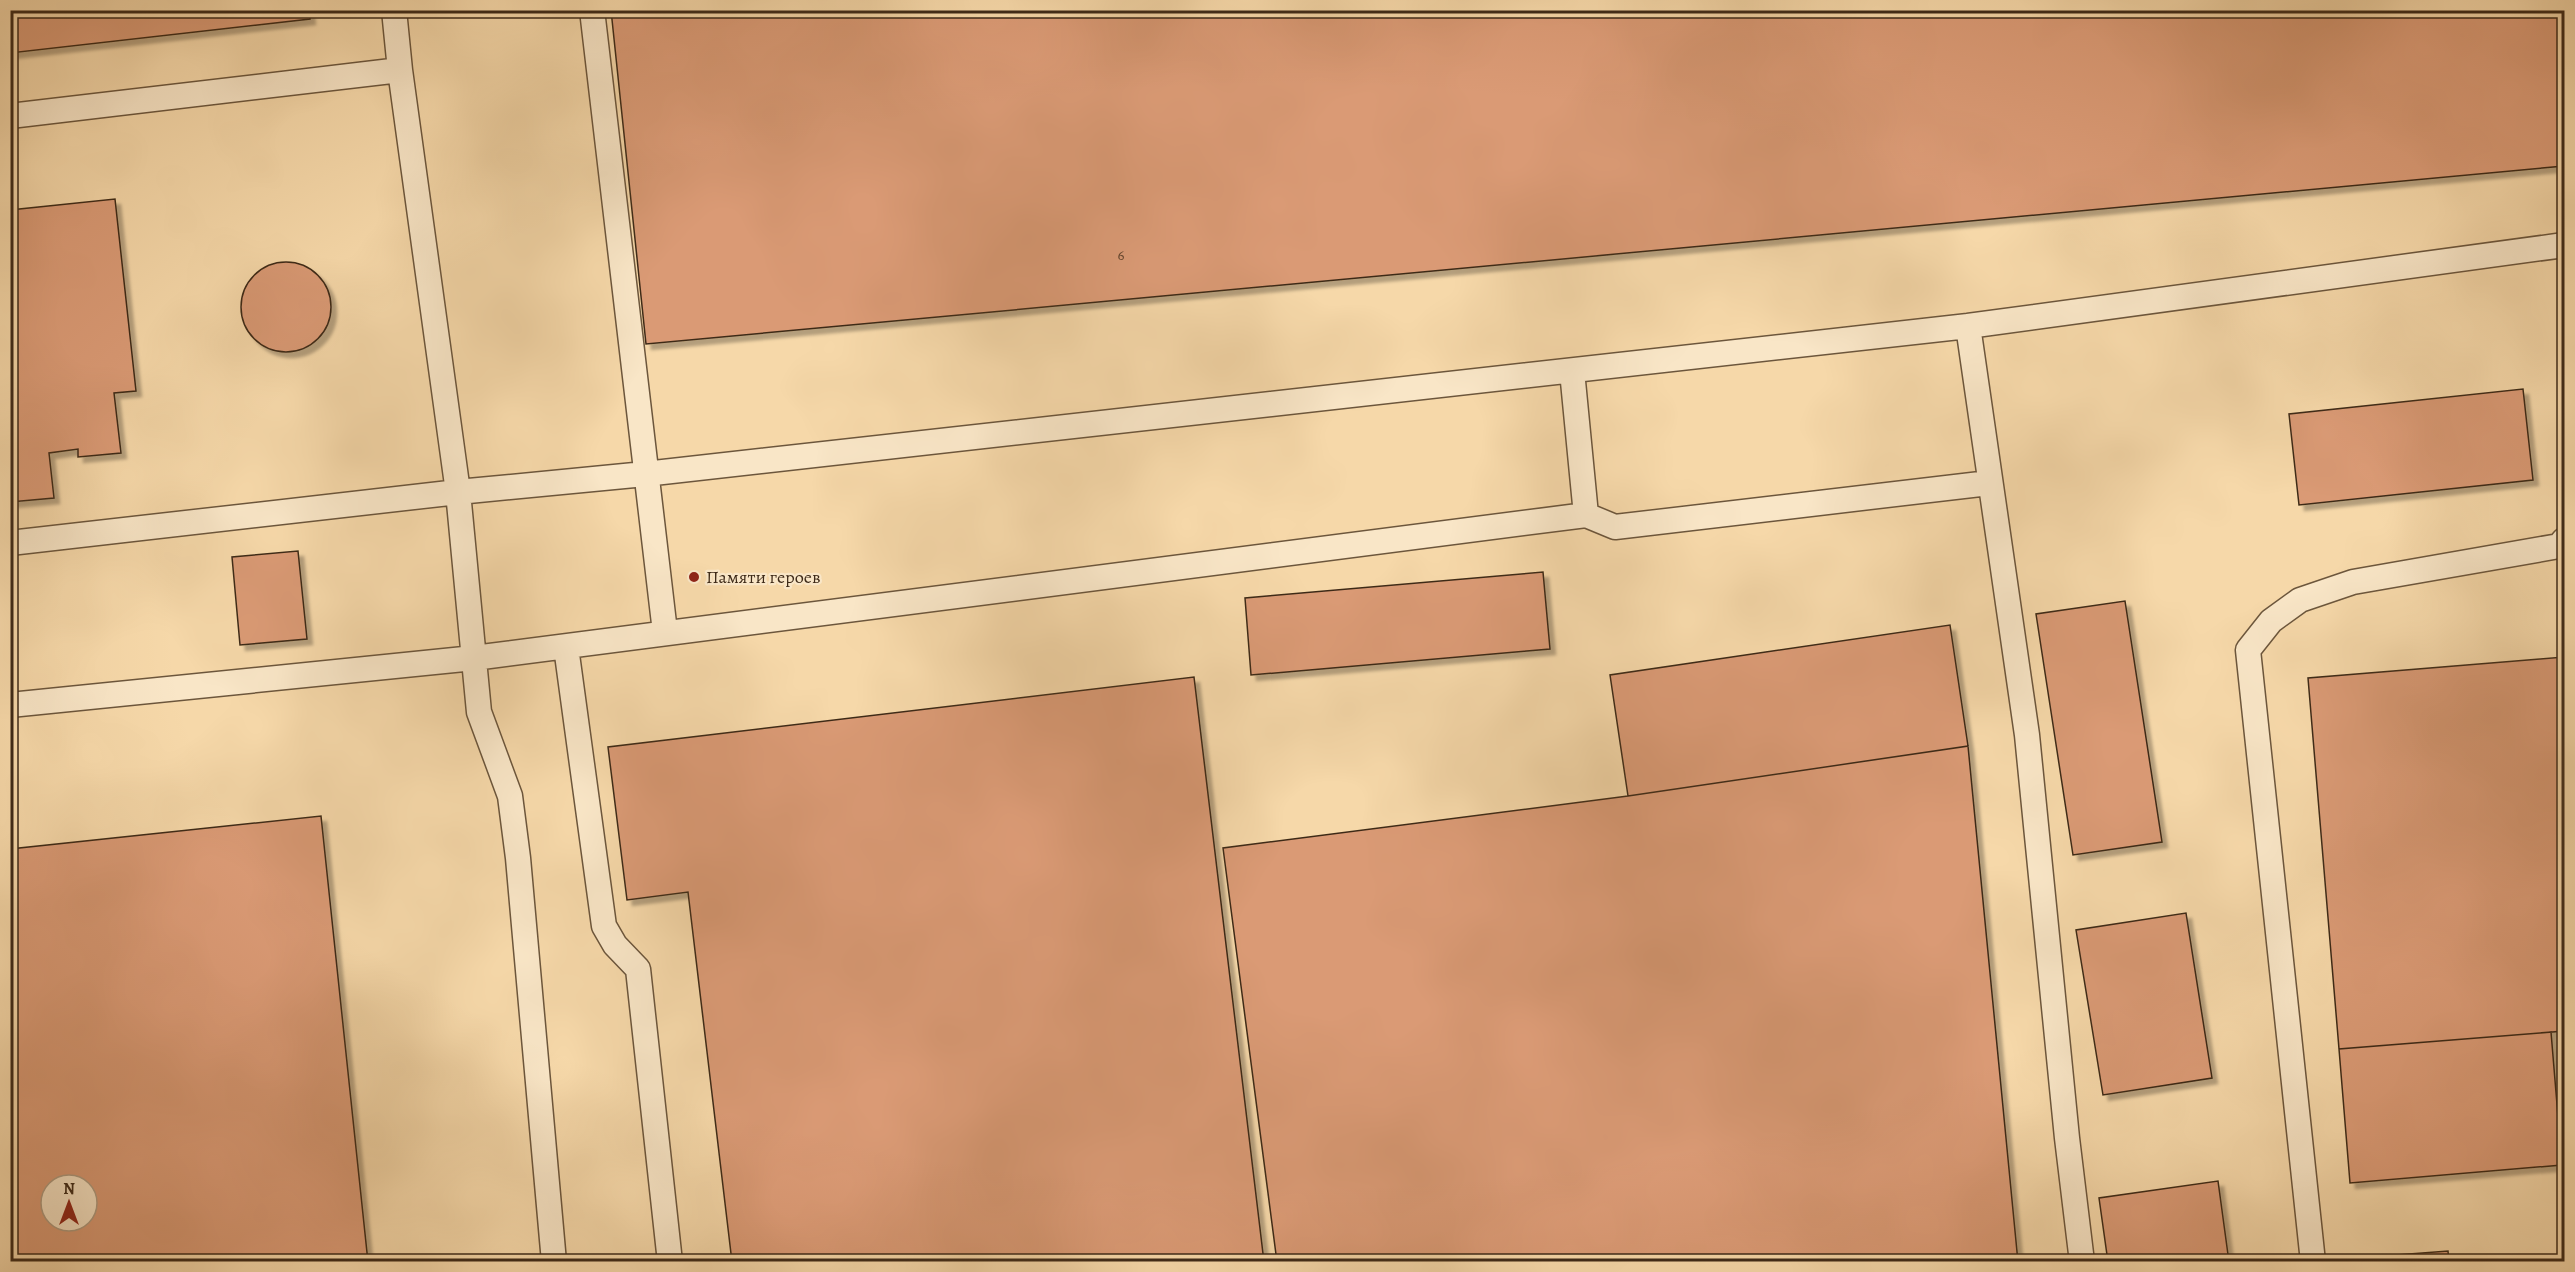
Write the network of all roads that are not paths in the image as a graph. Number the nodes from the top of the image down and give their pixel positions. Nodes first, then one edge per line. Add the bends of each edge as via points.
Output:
1 (394, 10) edge
2 (592, 10) edge
3 (400, 70) junction
4 (10, 116) edge
5 (2565, 245) edge
6 (1968, 326) junction
7 (1572, 371) junction
8 (645, 474) junction
9 (1989, 483) junction
10 (458, 492) junction
11 (1587, 515) junction
12 (2565, 540) edge
13 (10, 543) edge
14 (665, 632) junction
15 (566, 647) junction
16 (474, 658) junction
17 (10, 705) edge
18 (554, 1262) edge
19 (670, 1262) edge
20 (2082, 1262) edge
21 (2313, 1262) edge

1 - 3 lane
2 - 8 lane
3 - 4 lane
3 - 10 lane
5 - 6 lane
6 - 7 lane
6 - 9 lane
7 - 8 lane
7 - 11 lane
8 - 10 lane
8 - 14 lane
9 - 11 lane via 1615,527
9 - 20 lane via 2026,735
10 - 13 lane
10 - 16 lane
11 - 14 lane
12 - 21 lane via 2559,546 2353,582 2300,600 2271,621 2248,650
14 - 15 lane
15 - 16 lane
15 - 19 lane via 604,926 615,945 638,969
16 - 17 lane
16 - 18 lane via 479,712 510,796 517,848

